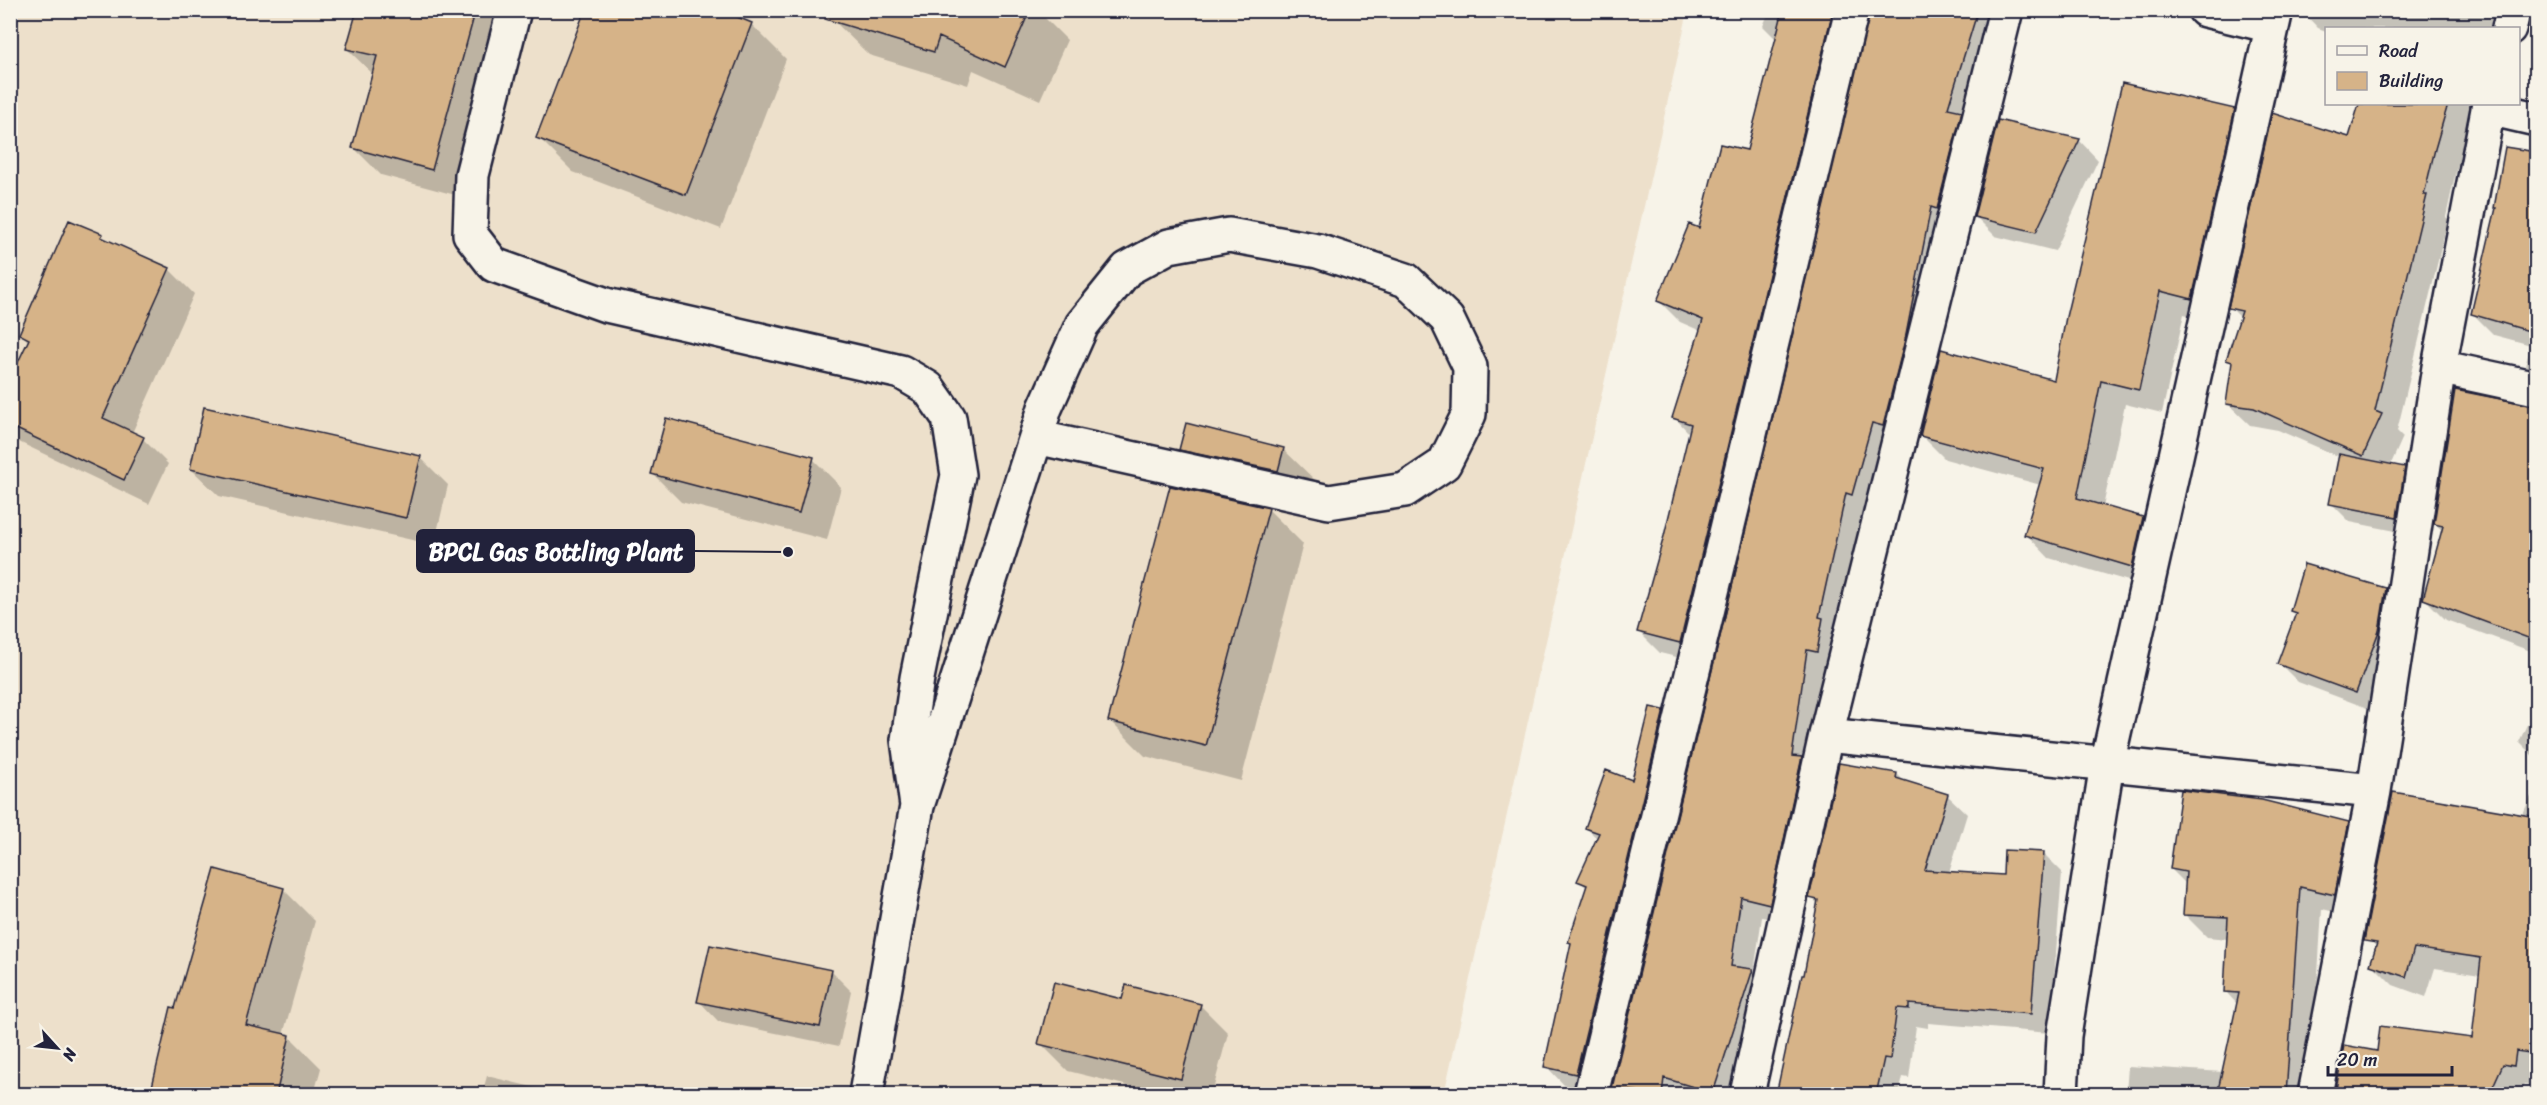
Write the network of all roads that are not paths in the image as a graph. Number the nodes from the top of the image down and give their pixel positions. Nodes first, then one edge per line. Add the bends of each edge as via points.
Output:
1 (514, 10) edge
2 (1852, 10) edge
3 (2006, 10) edge
4 (2205, 10) edge
5 (2514, 10) edge
6 (2274, 18) edge
7 (2509, 27) edge
8 (2489, 106) edge
9 (2536, 119) edge
10 (2439, 367) junction
11 (2536, 388) edge
12 (1036, 437) junction
13 (1826, 735) junction
14 (2107, 764) junction
15 (2374, 791) junction
16 (917, 806) junction
17 (866, 1095) edge
18 (1591, 1095) edge
19 (1748, 1095) edge
20 (2061, 1095) edge
21 (2315, 1095) edge

1 - 16 street via 472,175 470,234 494,265 606,305 901,372 928,388 949,418 958,475 908,740
2 - 18 street
3 - 13 street
4 - 6 street
5 - 7 street
6 - 14 street
8 - 9 street
8 - 10 street
10 - 11 street
10 - 15 street
12 - 12 street via 1082,325 1127,269 1169,246 1229,235 1318,251 1406,280 1447,319 1470,367 1469,414 1444,464 1405,490 1329,502
12 - 16 street
13 - 14 street
13 - 19 street
14 - 15 street
14 - 20 street via 2064,1036
15 - 21 street
16 - 17 street

